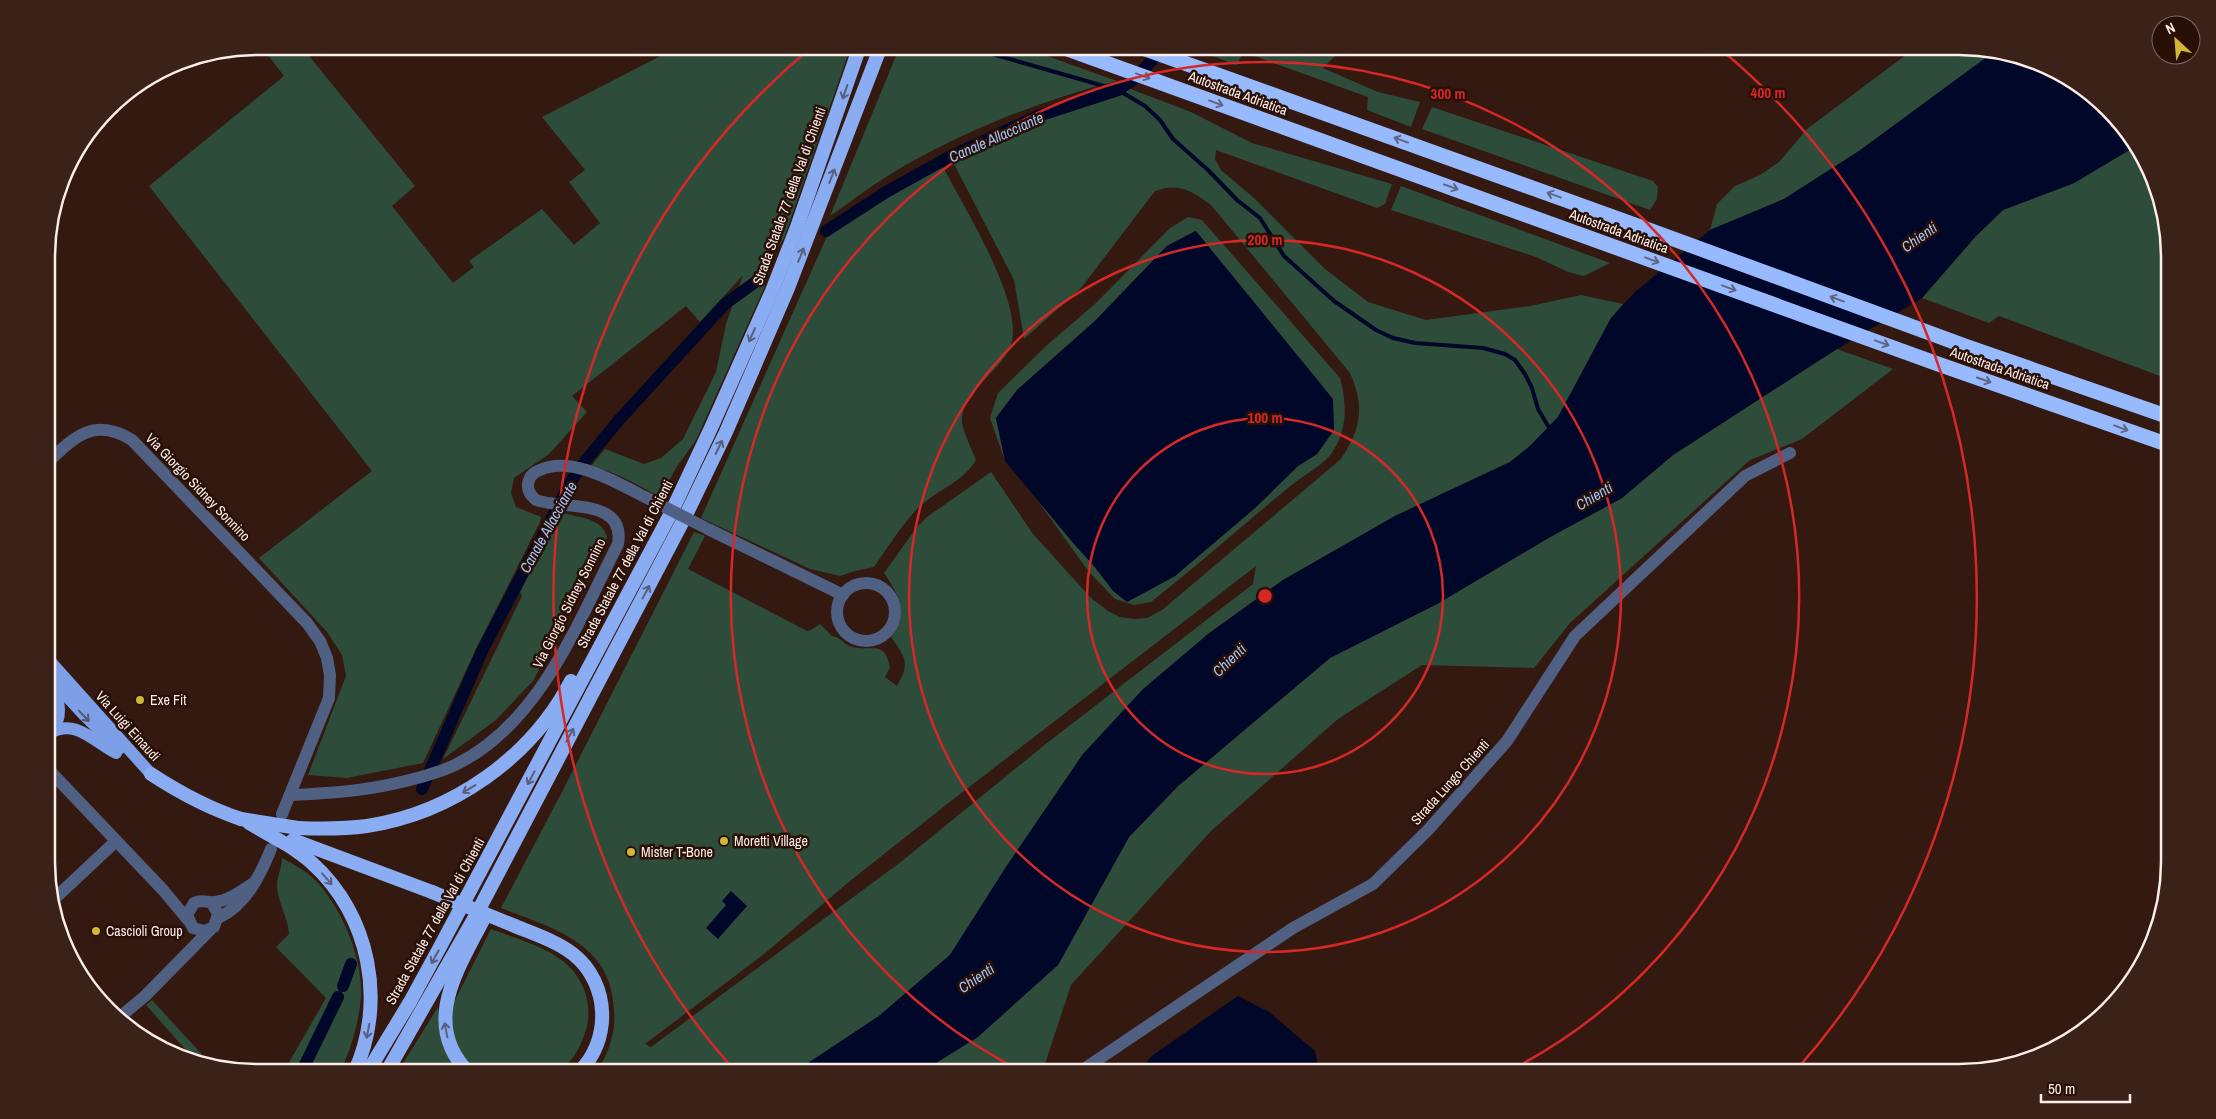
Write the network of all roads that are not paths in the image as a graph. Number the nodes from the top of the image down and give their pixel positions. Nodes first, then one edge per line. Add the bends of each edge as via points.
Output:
1 (857, 55) edge
2 (878, 55) edge
3 (1085, 55) edge
4 (1161, 55) edge
5 (2161, 415) edge
6 (2161, 442) edge
7 (1790, 453) dead end
8 (55, 455) edge
9 (688, 477) junction
10 (842, 596) junction
11 (55, 667) edge
12 (55, 683) edge
13 (55, 694) edge
14 (55, 726) edge
15 (55, 731) edge
16 (557, 759) junction
17 (134, 762) junction
18 (151, 774) junction
19 (55, 776) edge
20 (290, 795) junction
21 (282, 814) dead end
22 (241, 819) junction
23 (294, 838) junction
24 (116, 840) junction
25 (271, 849) dead end
26 (255, 882) junction
27 (163, 890) junction
28 (58, 895) edge
29 (198, 901) junction
30 (212, 903) junction
31 (218, 918) junction
32 (190, 924) junction
33 (210, 930) junction
34 (184, 956) junction
35 (123, 1013) edge
36 (358, 1064) edge
37 (372, 1064) edge
38 (391, 1064) edge
39 (462, 1064) edge
40 (585, 1064) edge
41 (1090, 1064) edge

1 -> 9 highway, Strada Statale 77 della Val di Chienti via 772,291
16 -> 2 highway via 685,517 726,432 815,222
3 -> 6 highway, Autostrada Adriatica
5 -> 4 highway, Autostrada Adriatica
7 - 41 street, Strada Lungo Chienti via 1745,476 1574,636 1507,741 1428,830 1373,884 1293,928
8 - 20 street, Via Giorgio Sidney Sonnino via 85,432 111,430 127,437 307,623 327,658 329,698
9 -> 23 highway via 663,508 564,695 545,723 521,749 467,790 436,806 368,826 333,829
9 -> 37 highway, Strada Statale 77 della Val di Chienti via 440,947
10 - 10 street via 838,617 851,637 876,639 890,628 895,610 888,593 880,587 864,583 848,589
10 - 20 street, Via Giorgio Sidney Sonnino, bridge via 588,470 545,468 530,477 528,488 531,495 539,501 573,504 604,513 612,519 620,534 618,544 540,691 504,731 469,758 446,769 366,790
11 - 18 main road, Via Luigi Einaudi
12 -> 17 main road, Via Luigi Einaudi via 106,738
13 - 14 main road via 60,709
15 - 17 main road via 62,728 84,731 102,746
16 - 38 highway via 470,925
39 -> 16 highway via 448,1038 444,1018 447,996 548,793
17 - 18 main road, Via Luigi Einaudi
18 - 22 highway via 189,798
19 - 24 street
20 - 21 street, Via Giorgio Sidney Sonnino
22 - 23 highway, bridge
22 - 23 highway, bridge
23 -> 36 highway via 348,907 358,929 369,968 372,999 367,1037
23 - 40 highway, bridge via 515,926 569,951 596,984 603,1011 601,1033
24 - 27 street
24 - 28 street
25 - 26 street
26 - 30 street
26 - 31 street via 238,906
27 - 29 street
27 - 32 street
29 - 30 street
29 - 32 street via 188,910
30 - 31 street
31 - 33 street
32 - 33 street via 201,931
32 - 34 street
33 - 34 street
34 - 35 street

